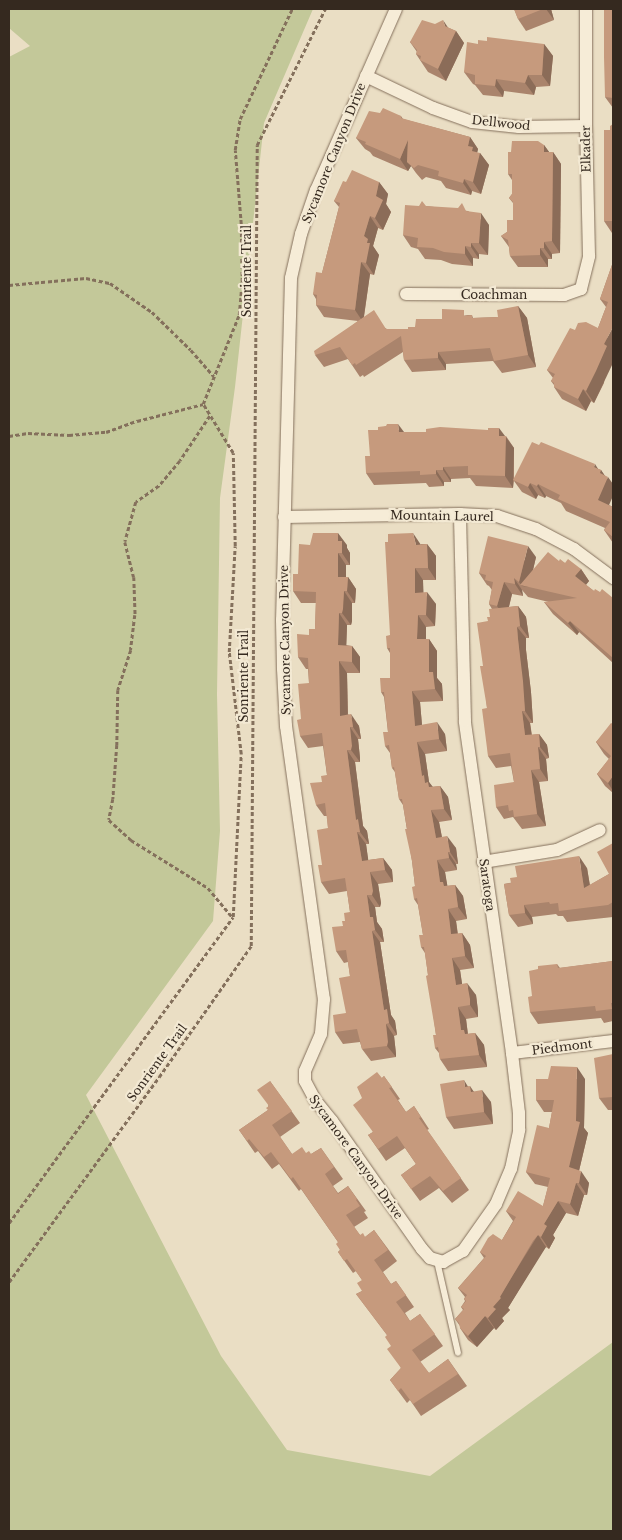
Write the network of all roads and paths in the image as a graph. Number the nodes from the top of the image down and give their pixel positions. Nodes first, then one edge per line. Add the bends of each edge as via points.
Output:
1 (292, 9) edge
2 (326, 9) edge
3 (396, 9) edge
4 (586, 9) edge
5 (366, 76) junction
6 (586, 126) junction
7 (9, 285) edge
8 (581, 289) joint
9 (406, 294) dead end
10 (214, 376) junction
11 (203, 404) junction
12 (210, 416) junction
13 (9, 436) edge
14 (460, 514) junction
15 (284, 517) junction
16 (613, 578) edge
17 (600, 830) dead end
18 (483, 862) junction
19 (232, 917) junction
20 (613, 1041) edge
21 (512, 1053) junction
22 (9, 1223) edge
23 (437, 1261) junction
24 (9, 1282) edge
25 (458, 1353) dead end

1 - 10 path via 240,119 235,150 241,224 239,315
2 - 24 path, Sonriente Trail via 257,145 251,946
3 - 5 street, Sycamore Canyon Drive
4 - 6 street, Elkader
5 - 6 street, Dellwood via 433,108 472,122 519,127
5 - 15 street, Sycamore Canyon Drive via 316,190 301,234 292,278
6 - 8 street, Elkader via 589,256
7 - 10 path via 86,278 110,283 152,312
8 - 9 street, Coachman via 564,296
10 - 11 path
11 - 12 path
11 - 13 path via 106,432
12 - 19 path via 233,454 235,546 229,652 241,754
12 - 19 path via 159,486 136,502 125,542 134,577 135,615 130,650 118,690 117,745 109,820 131,840 208,888
14 - 15 street, Mountain Laurel
14 - 16 street, Mountain Laurel via 498,516 536,529 574,549
14 - 18 street, Saratoga via 463,695
15 - 23 street, Sycamore Canyon Drive via 282,620 286,726 324,999 321,1034 305,1071 305,1081 315,1100 422,1249
17 - 18 street via 556,850
18 - 21 street, Saratoga
19 - 22 path
20 - 21 street, Piedmont
21 - 23 street, Saratoga via 519,1113 517,1144 501,1194 470,1244 450,1259
23 - 25 lane

